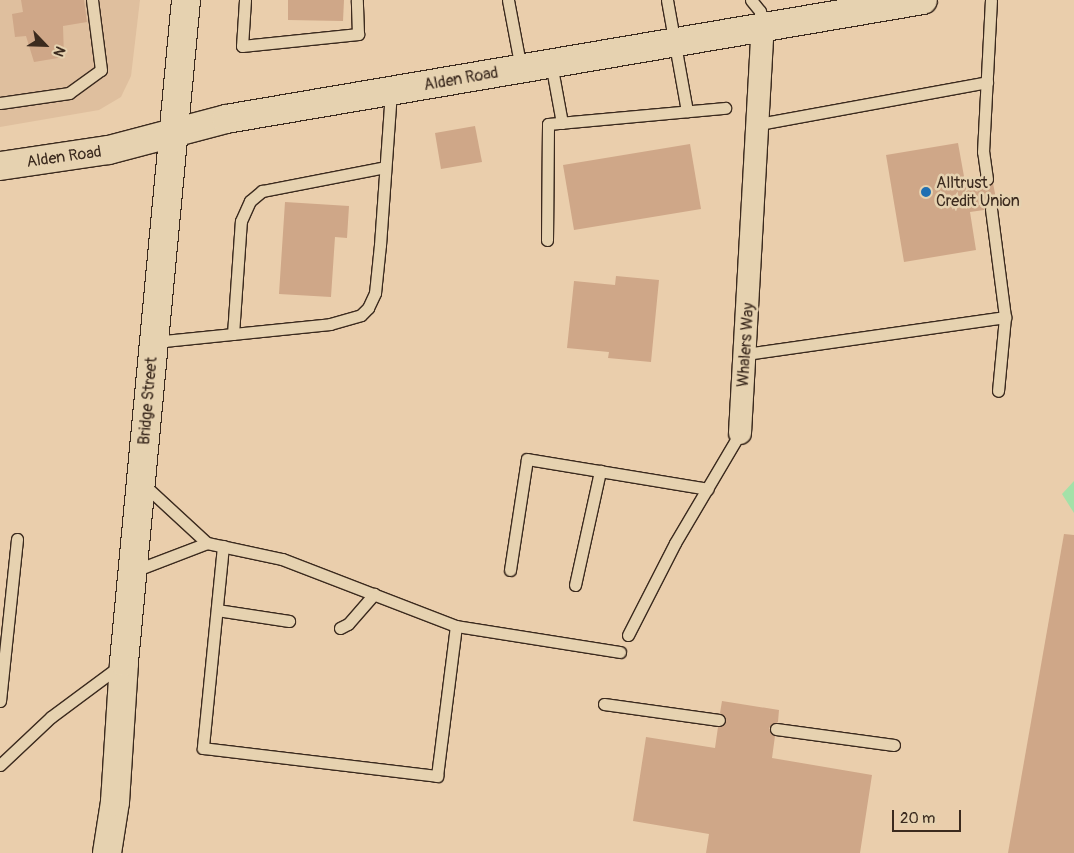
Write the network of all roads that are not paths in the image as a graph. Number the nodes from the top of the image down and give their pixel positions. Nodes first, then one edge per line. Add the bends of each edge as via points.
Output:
1 (92, 0) edge
2 (186, 0) edge
3 (245, 0) edge
4 (357, 0) edge
5 (508, 0) edge
6 (667, 0) edge
7 (751, 0) edge
8 (923, 0) edge
9 (991, 0) edge
10 (859, 5) edge
11 (763, 26) junction
12 (674, 42) junction
13 (551, 64) junction
14 (521, 69) junction
15 (987, 82) junction
16 (391, 91) junction
17 (0, 103) edge
18 (725, 108) dead end
19 (687, 111) junction
20 (562, 122) junction
21 (759, 124) junction
22 (174, 134) junction
23 (0, 166) edge
24 (384, 167) junction
25 (987, 179) dead end
26 (990, 209) dead end
27 (547, 240) dead end
28 (1005, 317) junction
29 (233, 334) junction
30 (153, 342) junction
31 (746, 354) junction
32 (998, 391) dead end
33 (740, 433) joint
34 (600, 471) junction
35 (140, 482) junction
36 (708, 489) junction
37 (17, 539) dead end
38 (207, 543) junction
39 (223, 546) junction
40 (510, 570) dead end
41 (134, 571) junction
42 (576, 585) dead end
43 (374, 594) junction
44 (217, 610) junction
45 (289, 621) dead end
46 (456, 626) junction
47 (340, 628) dead end
48 (628, 635) dead end
49 (620, 652) dead end
50 (124, 662) junction
51 (0, 701) edge
52 (604, 704) dead end
53 (719, 720) dead end
54 (776, 728) dead end
55 (894, 745) dead end
56 (0, 765) edge
57 (115, 802) junction
58 (107, 853) edge
59 (122, 853) edge

1 - 17 lane via 101,70 69,93
2 - 22 main road, Bridge Street
3 - 4 lane via 242,46 358,34
5 - 14 lane
6 - 12 lane
7 - 11 lane via 760,11
8 - 10 main road, Alden Road
9 - 15 lane
10 - 11 main road, Alden Road
11 - 12 main road, Alden Road
11 - 21 street, Whalers Way
12 - 13 main road, Alden Road
12 - 19 lane
13 - 14 main road, Alden Road
13 - 20 lane
14 - 16 main road, Alden Road
15 - 21 lane
15 - 25 lane via 983,152
16 - 22 main road, Alden Road via 226,119
16 - 24 lane
18 - 19 lane
19 - 20 lane
20 - 27 lane via 548,124
21 - 31 street, Whalers Way
22 - 23 main road, Alden Road via 109,150
22 - 30 main road, Bridge Street
24 - 29 lane via 262,191 250,201 241,221
24 - 29 lane via 376,283 368,308 361,315 330,324
26 - 28 lane
28 - 31 lane
28 - 32 lane
29 - 30 lane
30 - 35 main road, Bridge Street
31 - 33 street, Whalers Way
33 - 36 lane, Whalers Way
34 - 36 lane
34 - 40 lane via 527,459
34 - 42 lane
35 - 38 lane
35 - 41 main road, Bridge Street
36 - 48 lane, Whalers Way
37 - 51 lane
38 - 39 lane
38 - 41 lane
39 - 43 lane via 282,559
39 - 44 lane
41 - 50 main road, Bridge Street
43 - 46 lane
43 - 47 lane via 348,624
44 - 45 lane
44 - 46 lane via 203,748 437,776
46 - 49 lane
50 - 56 lane via 51,717
50 - 57 main road, Bridge Street
52 - 53 lane
54 - 55 lane
57 - 58 main road, Bridge Street
57 - 59 main road, Bridge Street

